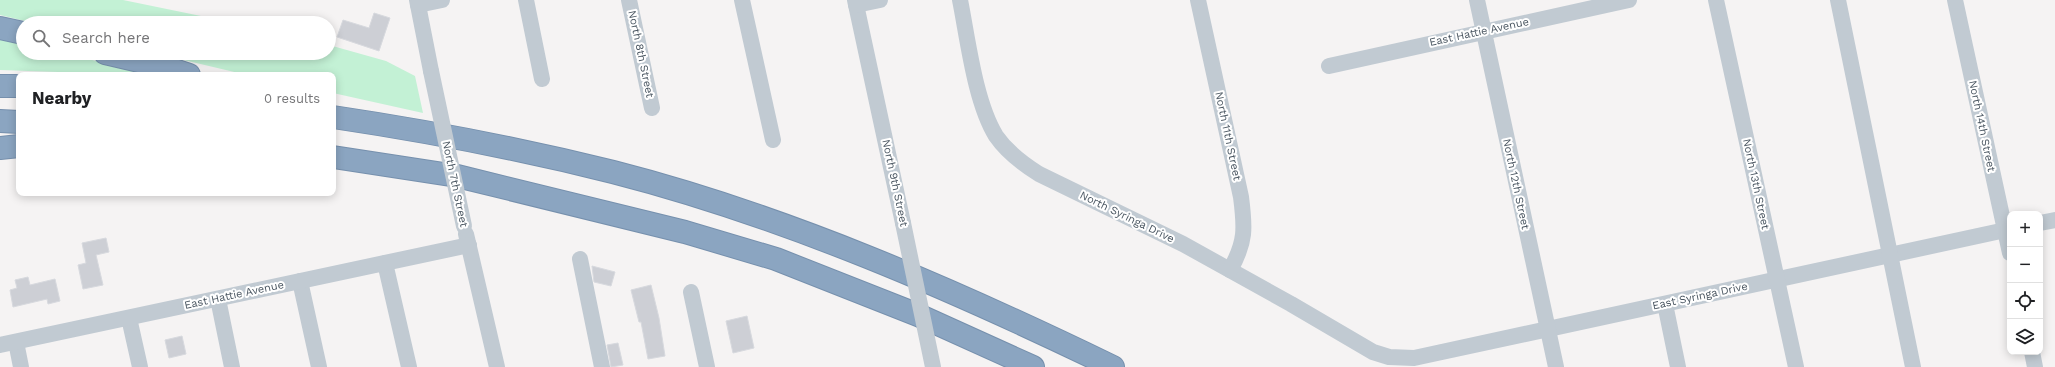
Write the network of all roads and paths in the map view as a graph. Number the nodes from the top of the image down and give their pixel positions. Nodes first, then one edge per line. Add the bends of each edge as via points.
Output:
1 (442, 0) edge
2 (526, 0) edge
3 (629, 0) edge
4 (742, 0) edge
5 (880, 0) edge
6 (960, 0) edge
7 (1198, 0) edge
8 (1477, 0) edge
9 (1629, 0) edge
10 (1716, 0) edge
11 (1838, 0) edge
12 (1955, 0) edge
13 (417, 3) edge
14 (856, 3) edge
15 (0, 28) edge
16 (1484, 31) junction
17 (16, 32) edge
18 (132, 60) edge
19 (1329, 66) dead end
20 (178, 72) edge
21 (542, 79) dead end
22 (0, 86) edge
23 (16, 86) edge
24 (652, 108) dead end
25 (336, 117) edge
26 (0, 121) edge
27 (16, 122) edge
28 (773, 140) dead end
29 (16, 146) edge
30 (0, 148) edge
31 (336, 157) edge
32 (2055, 220) edge
33 (2043, 222) edge
34 (2007, 226) edge
35 (2007, 230) edge
36 (469, 245) junction
37 (1891, 255) junction
38 (580, 259) dead end
39 (385, 263) junction
40 (1230, 270) junction
41 (1777, 280) junction
42 (300, 281) junction
43 (691, 292) dead end
44 (218, 299) junction
45 (1665, 304) junction
46 (129, 318) junction
47 (1548, 329) junction
48 (16, 342) junction
49 (0, 345) edge
50 (2033, 355) edge
51 (1389, 357) joint
52 (21, 367) edge
53 (140, 367) edge
54 (232, 367) edge
55 (319, 367) edge
56 (408, 367) edge
57 (497, 367) edge
58 (602, 367) edge
59 (707, 367) edge
60 (933, 367) edge
61 (1033, 367) edge
62 (1113, 367) edge
63 (1556, 367) edge
64 (1678, 367) edge
65 (1796, 367) edge
66 (1913, 367) edge
67 (2035, 367) edge

1 - 13 street
2 - 21 street
3 - 24 street, North 8th Street
4 - 28 street
5 - 14 street
6 - 40 street, North Syringa Drive via 985,116 1008,150 1021,163 1039,174 1183,244
7 - 40 street, North 11th Street via 1241,197 1244,223 1242,246
8 - 16 street, North 12th Street
9 - 16 street, East Hattie Avenue
10 - 41 street, North 13th Street
11 - 37 street
12 - 34 street, North 14th Street
13 - 36 street, North 7th Street, bridge
14 - 60 street, North 9th Street, bridge
15 - 17 highway
16 - 19 street, East Hattie Avenue
16 - 47 street, North 12th Street
18 - 20 highway
22 - 23 highway
25 - 62 highway via 454,137 613,172 690,195 788,227 936,285
26 - 27 highway
29 - 30 highway
31 - 61 highway via 457,176 685,232 776,259 918,315
32 - 33 street
35 - 37 street, East Syringa Drive
36 - 39 street, East Hattie Avenue
36 - 57 street, North 7th Street
37 - 41 street, East Syringa Drive
37 - 66 street
38 - 58 street
39 - 42 street, East Hattie Avenue
39 - 56 street
40 - 51 street, North Syringa Drive via 1373,352
41 - 45 street, East Syringa Drive
41 - 65 street, North 13th Street
42 - 44 street, East Hattie Avenue
42 - 55 street
43 - 59 street
44 - 46 street, East Hattie Avenue
44 - 54 street
45 - 47 street, East Syringa Drive
45 - 64 street
46 - 48 street, East Hattie Avenue
46 - 53 street
47 - 51 street, East Syringa Drive via 1414,358
47 - 63 street, North 12th Street
48 - 49 street, East Hattie Avenue
48 - 52 street
50 - 67 street

